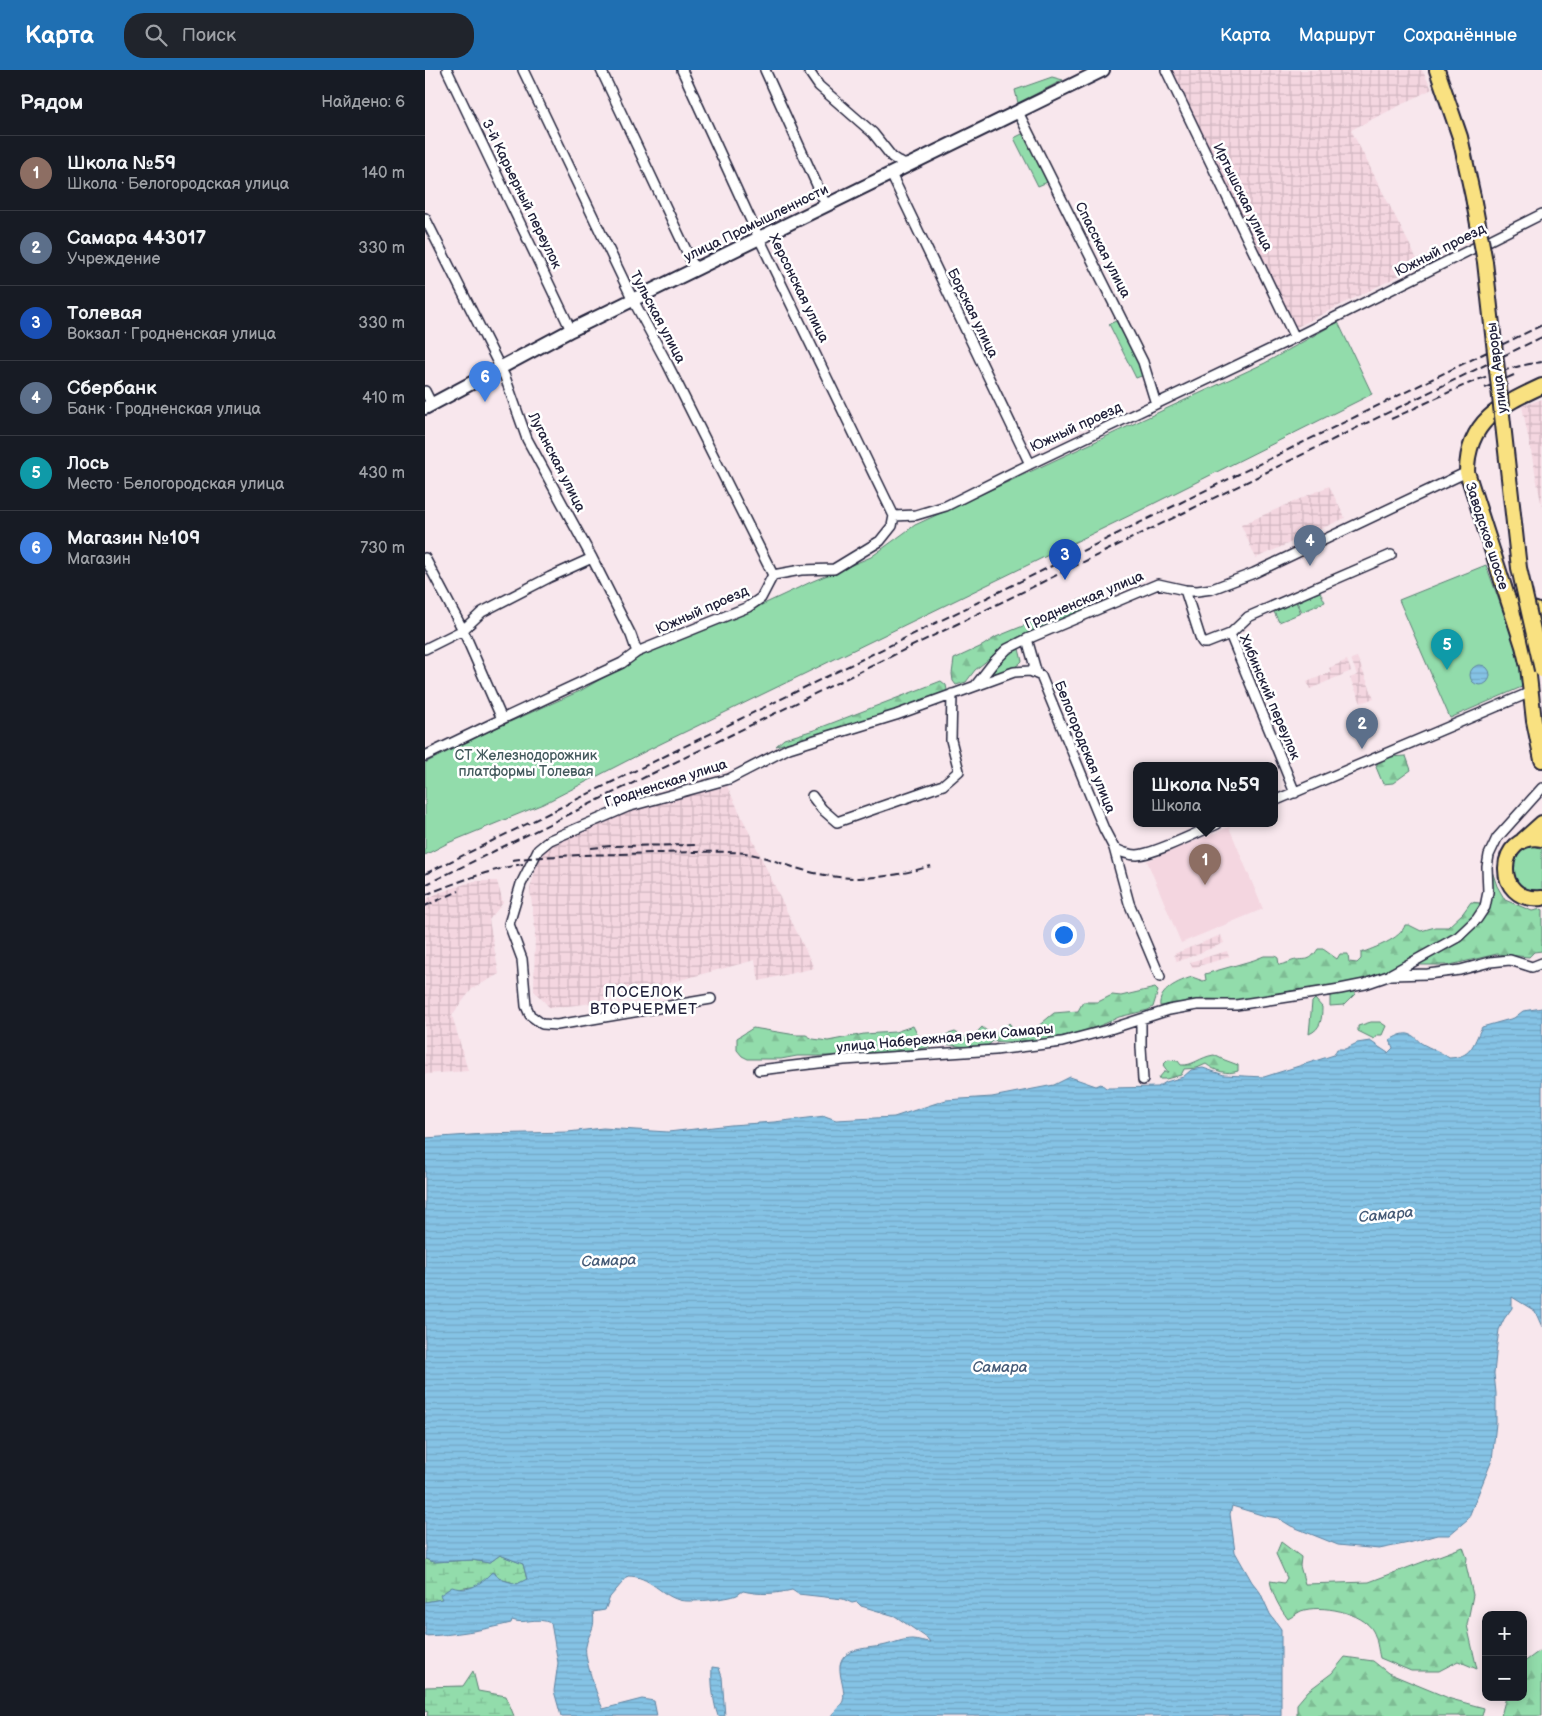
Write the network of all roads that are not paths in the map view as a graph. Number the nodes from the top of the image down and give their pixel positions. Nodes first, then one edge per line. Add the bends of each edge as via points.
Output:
1 (447, 70) edge
2 (523, 70) edge
3 (601, 70) edge
4 (682, 70) edge
5 (765, 70) edge
6 (808, 70) edge
7 (1103, 70) edge
8 (1166, 70) edge
9 (1437, 70) edge
10 (1018, 112) junction
11 (911, 164) junction
12 (891, 174) junction
13 (826, 205) junction
14 (1542, 214) edge
15 (425, 218) edge
16 (759, 238) junction
17 (695, 269) junction
18 (633, 300) junction
19 (571, 330) junction
20 (1295, 338) junction
21 (500, 368) junction
22 (1542, 386) edge
23 (425, 391) edge
24 (1156, 404) junction
25 (429, 407) edge
26 (1029, 464) junction
27 (1467, 472) junction
28 (894, 516) junction
29 (1391, 555) dead end
30 (425, 558) edge
31 (592, 558) junction
32 (773, 575) junction
33 (1185, 590) junction
34 (1509, 604) junction
35 (1542, 622) edge
36 (463, 630) junction
37 (1230, 634) junction
38 (1027, 639) junction
39 (425, 649) edge
40 (637, 652) junction
41 (1542, 670) edge
42 (1033, 672) junction
43 (975, 686) junction
44 (1536, 693) edge
45 (952, 694) junction
46 (502, 719) junction
47 (425, 756) edge
48 (1542, 760) edge
49 (1542, 788) edge
50 (1295, 792) junction
51 (812, 796) dead end
52 (1278, 799) edge
53 (1542, 823) edge
54 (1210, 827) edge
55 (1542, 839) edge
56 (1518, 843) junction
57 (1114, 848) junction
58 (1542, 898) edge
59 (1542, 963) edge
60 (1391, 974) junction
61 (1160, 977) dead end
62 (711, 999) dead end
63 (1141, 1018) junction
64 (759, 1070) dead end
65 (1143, 1080) dead end

1 - 19 street, 3-й Карьерный переулок
2 - 18 street, Тульская улица
3 - 17 street
4 - 16 street, Херсонская улица
5 - 13 street
6 - 11 street via 819,86 867,128 892,157 903,164
7 - 10 main road, улица Промышленности
8 - 20 street, Иртышская улица
9 - 41 main road, улица Авроры, bridge via 1460,137 1485,262 1519,568
10 - 11 main road, улица Промышленности
10 - 24 street, Спасская улица via 1143,362
11 - 12 main road, улица Промышленности
12 - 13 main road, улица Промышленности
12 - 26 street, Борская улица
13 - 16 main road, улица Промышленности
14 - 20 street, Южный проезд
15 - 21 street, Луганская улица
16 - 17 main road, улица Промышленности
16 - 28 street, Херсонская улица
17 - 18 main road, улица Промышленности
18 - 19 main road, улица Промышленности
18 - 32 street, Тульская улица
19 - 21 main road, улица Промышленности
20 - 24 street, Южный проезд
21 - 25 main road, улица Промышленности
21 - 31 street, Луганская улица via 527,439
22 - 27 main road, Заводское шоссе via 1512,400 1482,422 1472,439
23 - 25 street
24 - 26 street, Южный проезд
26 - 28 street, Южный проезд via 946,506 916,516
27 - 33 street, Гродненская улица via 1254,573 1211,589
27 - 34 main road, Заводское шоссе
28 - 32 street via 893,526 880,541 834,569
29 - 37 street via 1248,617
30 - 36 street
31 - 36 street via 482,612
31 - 40 street, Луганская улица
32 - 40 street, Южный проезд via 761,598 748,607
33 - 37 street, Хибинский переулок via 1203,643
33 - 38 street, Гродненская улица via 1158,584
34 - 35 main road, Заводское шоссе via 1536,610
34 - 44 main road, Заводское шоссе
36 - 39 street
36 - 46 street
37 - 50 street, Хибинский переулок
38 - 42 street, Белогородская улица
38 - 43 street, Гродненская улица via 1007,649
40 - 46 street, Южный проезд via 623,663
42 - 43 street, Гродненская улица via 1013,672
42 - 57 street, Белогородская улица via 1041,676
43 - 45 street, Гродненская улица
44 - 48 main road, Заводское шоссе via 1534,721
44 - 50 street via 1521,695
45 - 51 street via 951,740 959,771 943,785 837,822
45 - 62 street, Гродненская улица via 789,748 729,779 627,807 550,840 538,850 521,884 509,924 523,960 530,1015 542,1024 557,1025
46 - 47 street, Южный проезд
49 - 60 street via 1497,838 1489,855 1485,907 1477,919 1458,936
50 - 52 street
53 - 56 main road
54 - 57 street via 1138,855
55 - 56 main road
56 - 58 main road via 1507,860 1508,880 1522,896
57 - 61 street, Белогородская улица via 1129,903
59 - 60 street, улица Набережная реки Самары via 1532,967 1510,960 1436,973
60 - 63 street, улица Набережная реки Самары via 1340,989 1236,1005 1197,1005
63 - 64 street, улица Набережная реки Самары via 1062,1042
63 - 65 street

